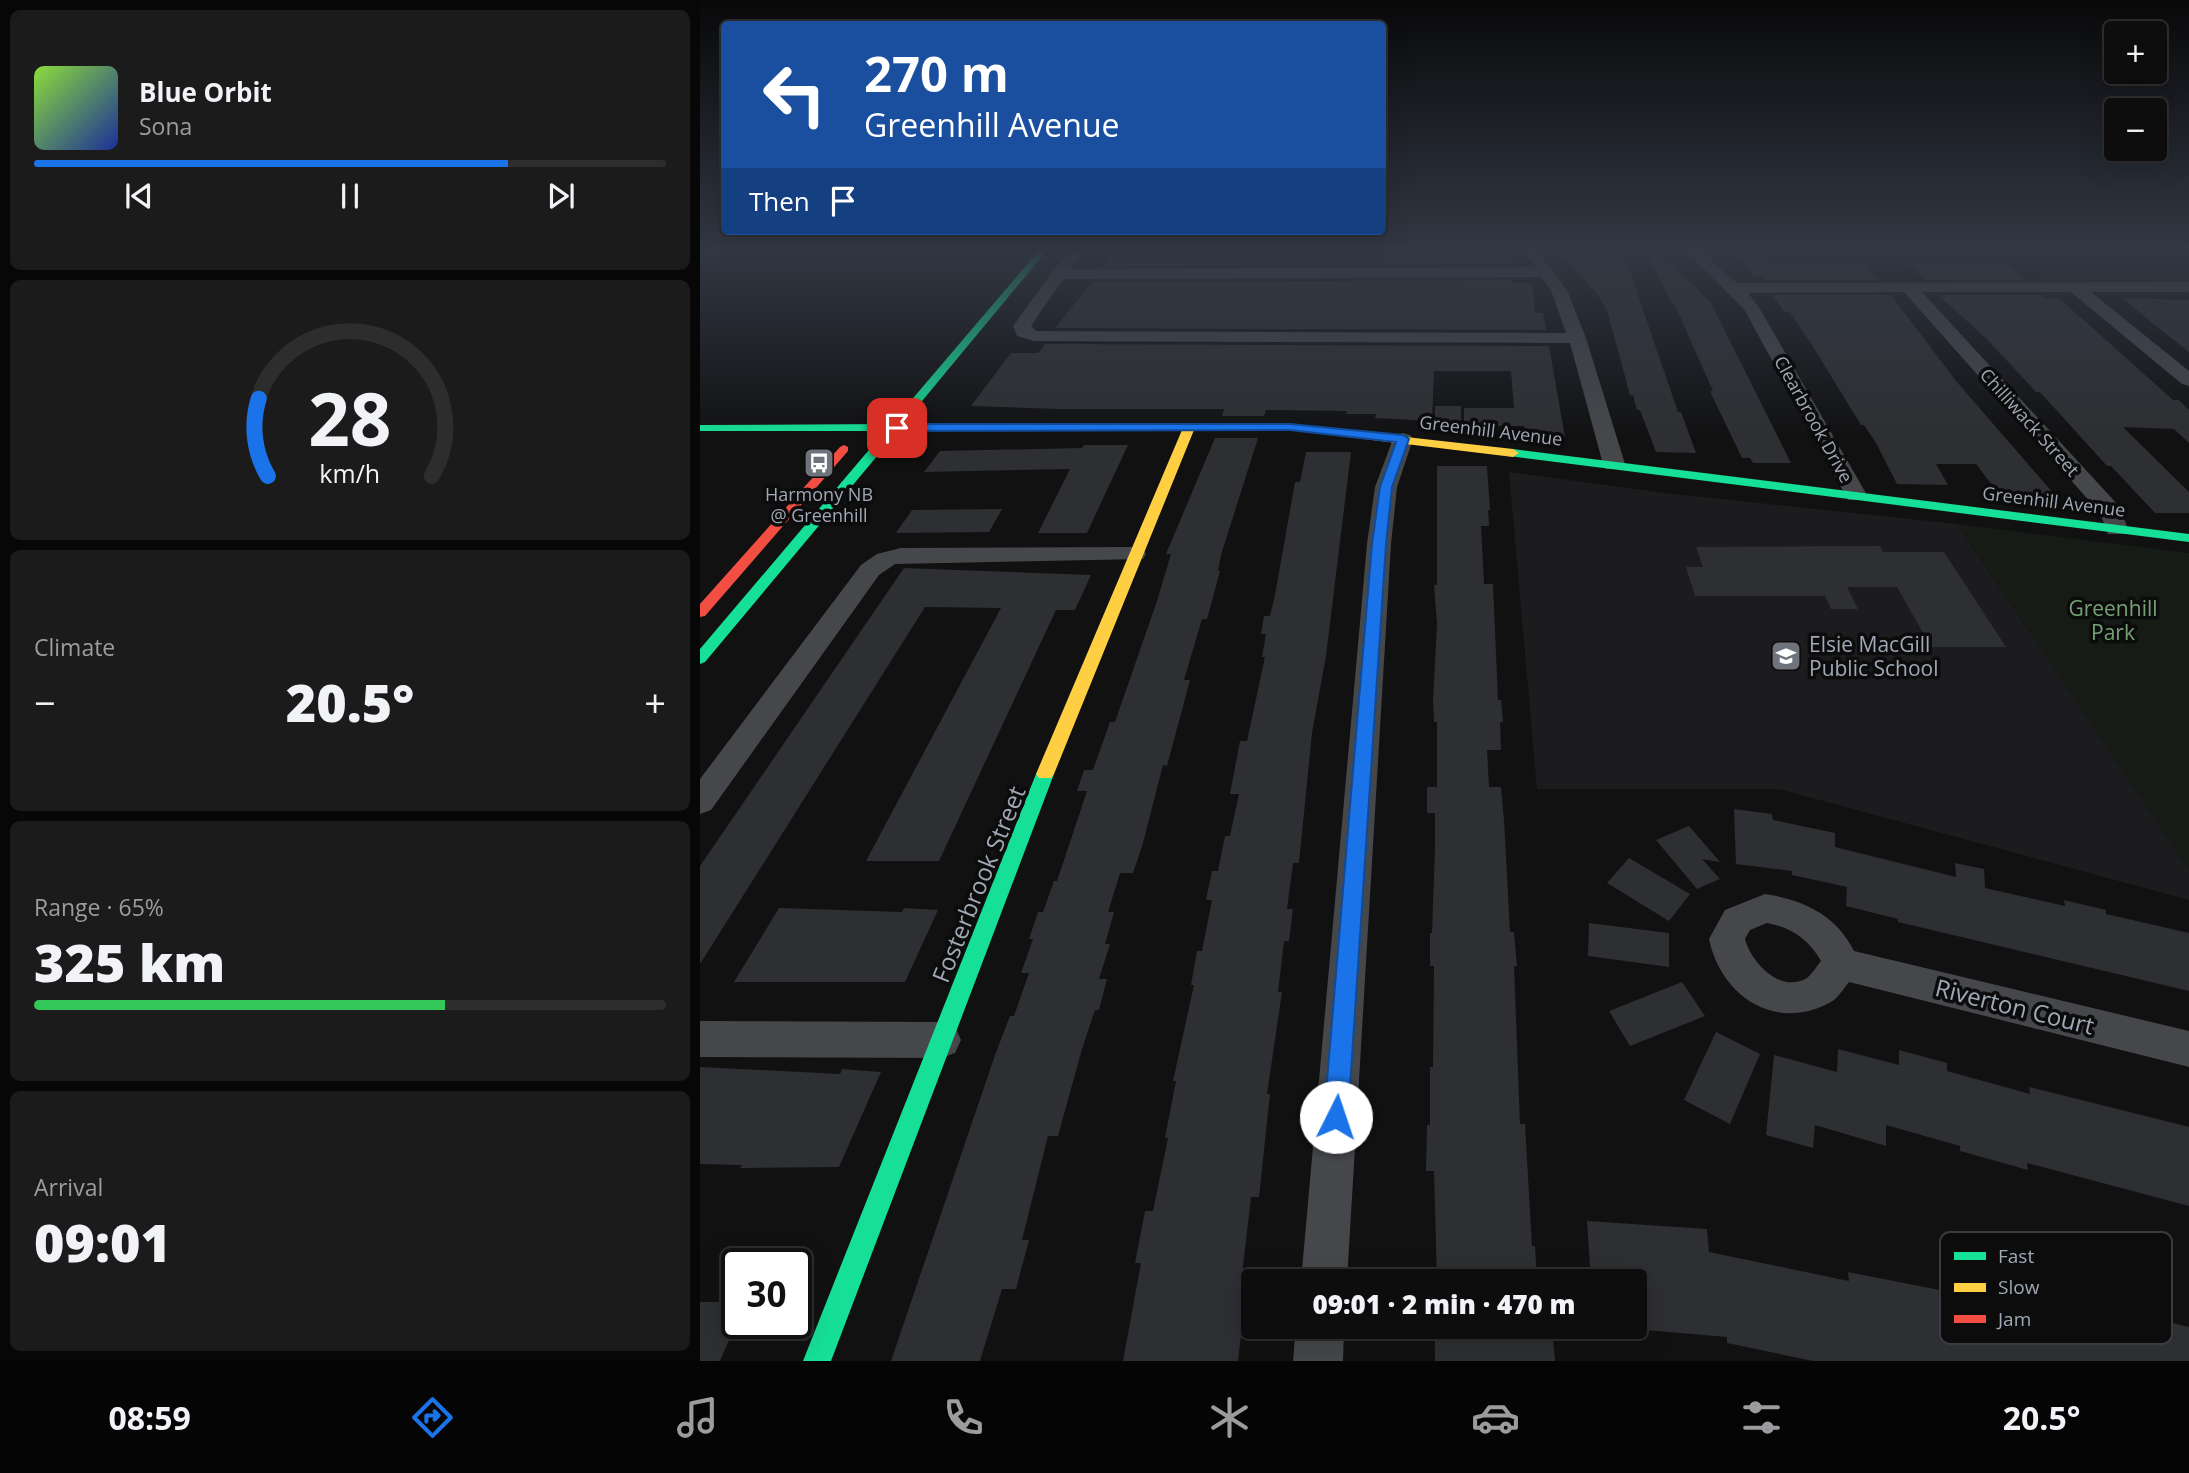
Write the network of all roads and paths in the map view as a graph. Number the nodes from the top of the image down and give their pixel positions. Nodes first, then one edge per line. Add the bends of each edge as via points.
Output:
1 (993, 312) edge
2 (1032, 312) edge
3 (1567, 312) edge
4 (1753, 312) edge
5 (1930, 312) edge
6 (2105, 312) edge
7 (1577, 338) junction
8 (2189, 380) edge
9 (880, 410) dead end
10 (865, 427) junction
11 (700, 428) edge
12 (897, 428) junction
13 (1189, 428) junction
14 (1403, 439) junction
15 (1614, 464) junction
16 (1856, 495) junction
17 (2116, 529) junction
18 (2189, 538) edge
19 (1134, 554) junction
20 (700, 613) edge
21 (700, 659) edge
22 (700, 802) edge
23 (1841, 964) dead end
24 (700, 1040) edge
25 (941, 1040) junction
26 (2189, 1049) edge
27 (1325, 1269) edge
28 (1319, 1339) edge
29 (817, 1361) edge
30 (1318, 1361) edge

1 - 12 street
2 - 7 street via 1022,326 1023,332 1034,336
3 - 7 street
4 - 16 street, Clearbrook Drive
5 - 17 street, Chilliwack Street via 2111,511
6 - 8 street
7 - 15 street
9 - 10 street
10 - 11 street, Greenhill Avenue
10 - 12 street, Greenhill Avenue
10 - 20 street
12 - 13 street, Greenhill Avenue
12 - 21 street
13 - 14 street, Greenhill Avenue via 1290,427
13 - 19 street, Fosterbrook Street
14 - 15 street, Greenhill Avenue
14 - 27 street via 1386,487 1379,544
15 - 16 street, Greenhill Avenue
16 - 17 street, Greenhill Avenue
17 - 18 street, Greenhill Avenue
19 - 22 street via 901,555 878,563
19 - 25 street, Fosterbrook Street
23 - 26 street, Riverton Court
24 - 25 street
25 - 29 street, Fosterbrook Street
28 - 30 street

